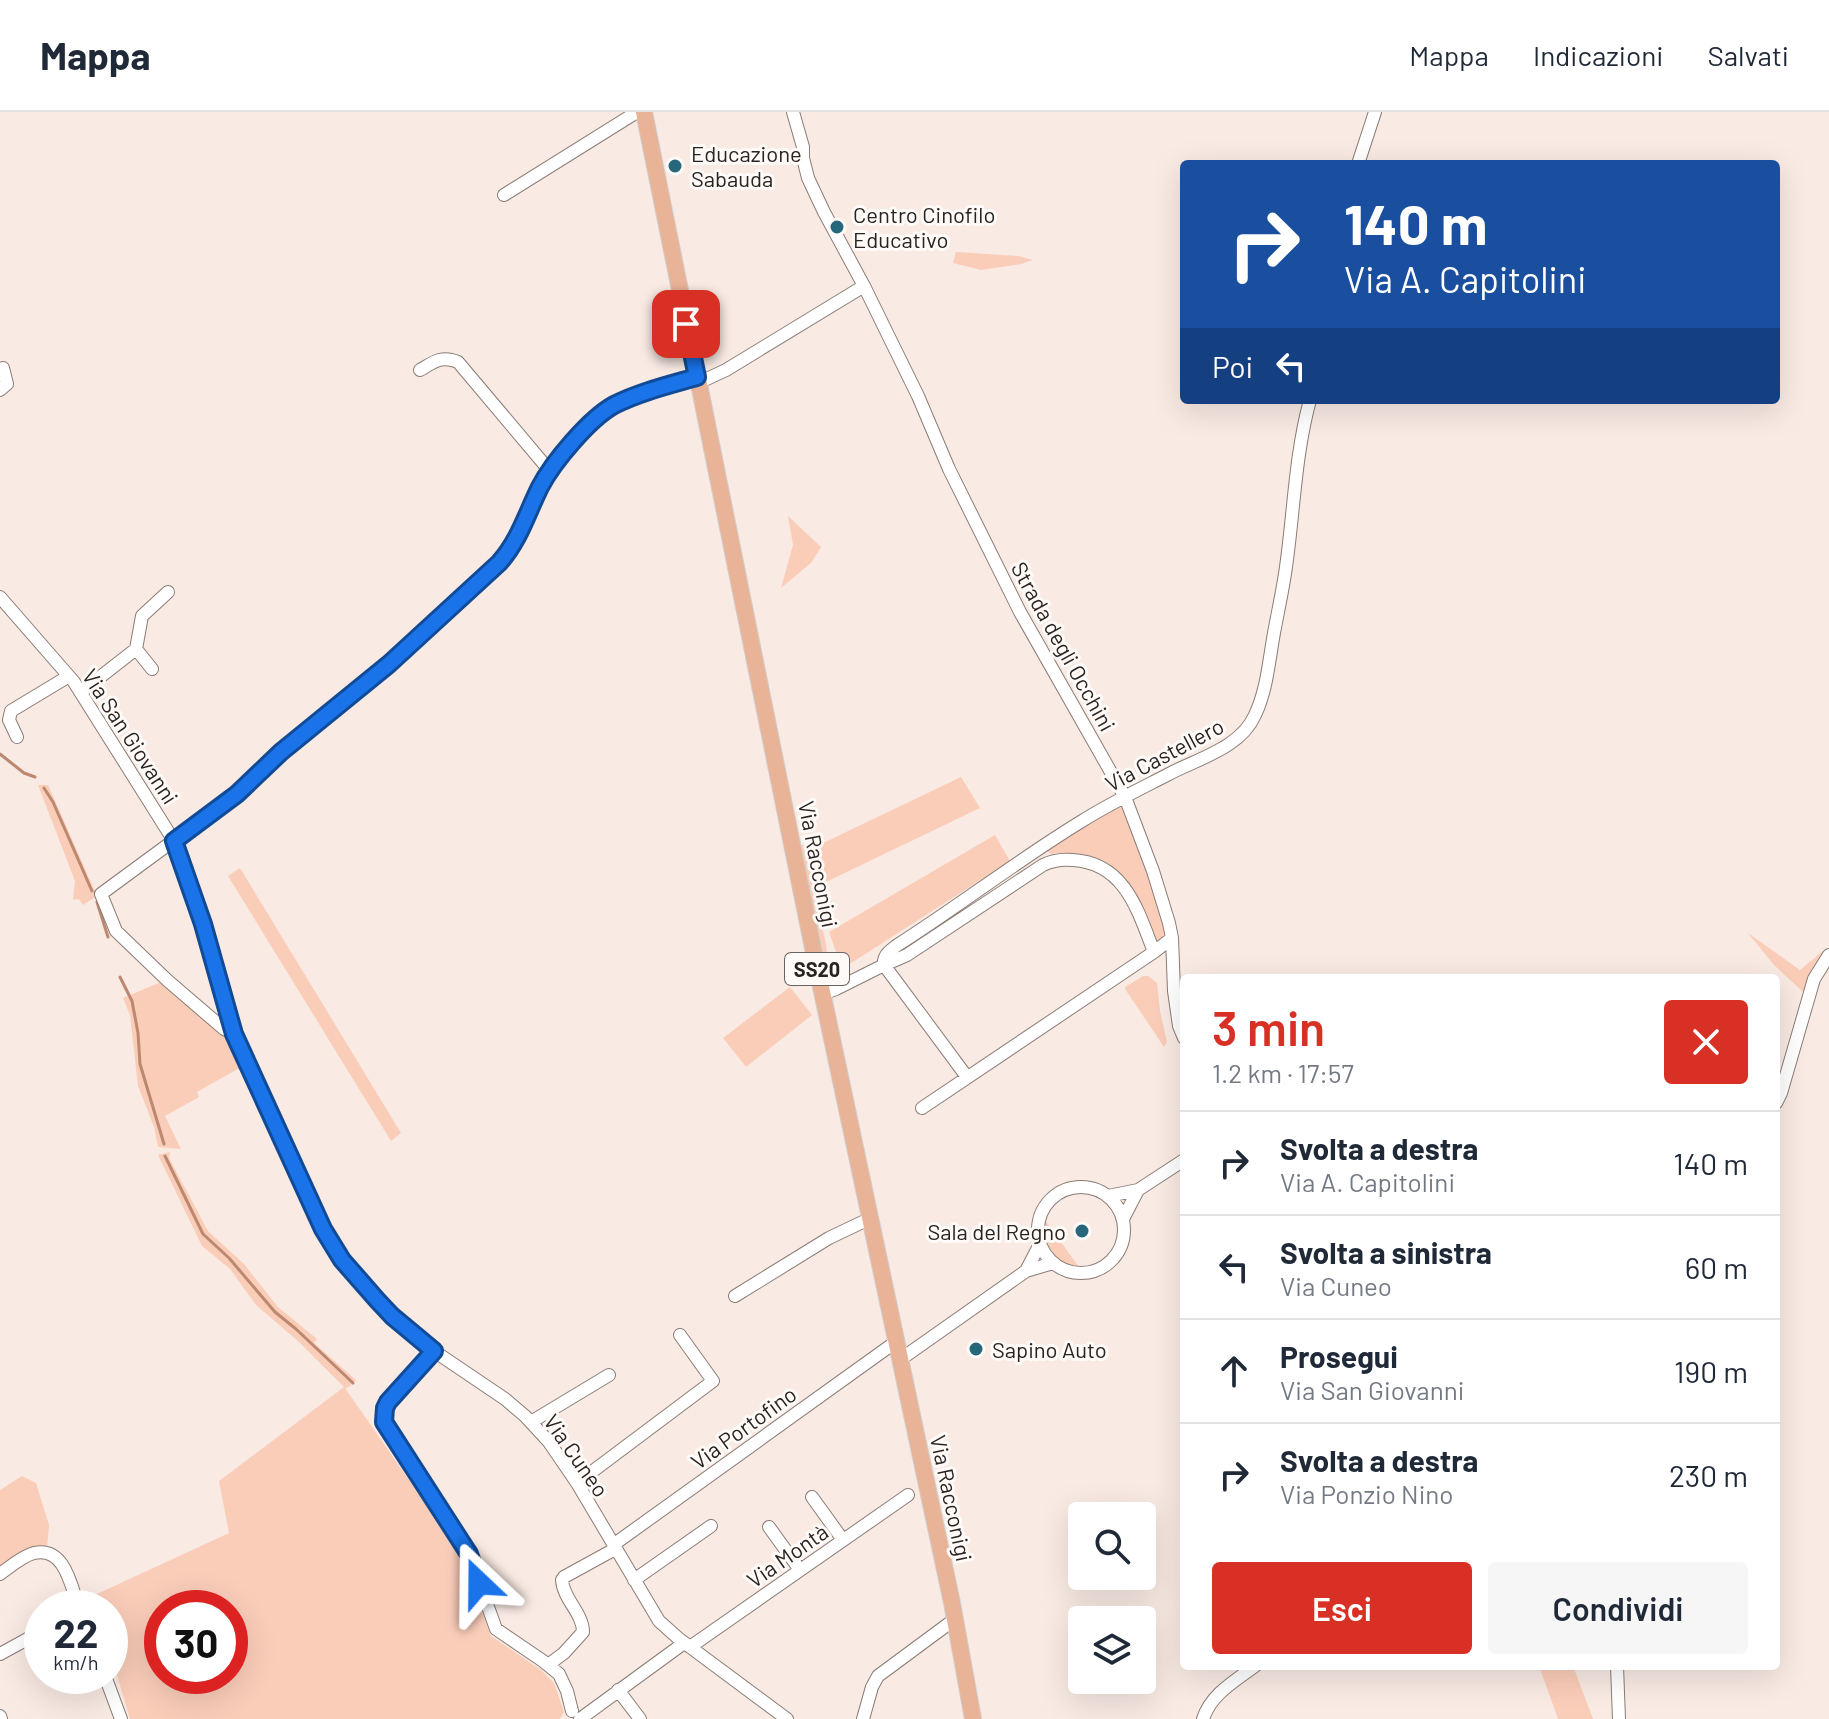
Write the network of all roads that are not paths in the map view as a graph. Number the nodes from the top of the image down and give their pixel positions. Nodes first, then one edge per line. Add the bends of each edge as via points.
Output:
1 (637, 112) edge
2 (644, 112) edge
3 (793, 112) edge
4 (1375, 112) edge
5 (1359, 160) edge
6 (504, 195) dead end
7 (864, 286) junction
8 (1, 368) edge
9 (420, 370) dead end
10 (697, 380) junction
11 (0, 390) edge
12 (1309, 404) edge
13 (549, 470) junction
14 (168, 592) dead end
15 (0, 597) edge
16 (136, 649) junction
17 (152, 669) dead end
18 (69, 676) junction
19 (81, 692) junction
20 (17, 737) dead end
21 (1125, 797) junction
22 (174, 841) junction
23 (1172, 938) junction
24 (1154, 952) junction
25 (1829, 955) edge
26 (884, 965) junction
27 (822, 994) junction
28 (1180, 1028) edge
29 (234, 1034) junction
30 (967, 1077) junction
31 (1780, 1095) edge
32 (922, 1108) dead end
33 (281, 1138) joint
34 (1180, 1163) edge
35 (1138, 1190) junction
36 (1108, 1196) junction
37 (871, 1218) junction
38 (1123, 1219) junction
39 (1040, 1244) junction
40 (1053, 1263) junction
41 (1026, 1271) junction
42 (735, 1296) dead end
43 (680, 1335) dead end
44 (897, 1341) junction
45 (434, 1351) junction
46 (901, 1359) junction
47 (609, 1375) dead end
48 (531, 1422) junction
49 (577, 1483) junction
50 (908, 1495) dead end
51 (812, 1497) dead end
52 (711, 1526) dead end
53 (769, 1527) dead end
54 (843, 1540) junction
55 (614, 1547) junction
56 (800, 1570) junction
57 (0, 1574) edge
58 (634, 1580) junction
59 (72, 1590) edge
60 (955, 1619) junction
61 (24, 1641) edge
62 (687, 1645) junction
63 (0, 1654) edge
64 (548, 1665) junction
65 (1250, 1670) edge
66 (1617, 1670) edge
67 (618, 1690) junction
68 (110, 1694) edge
69 (576, 1715) edge
70 (116, 1717) edge
71 (780, 1717) edge
72 (640, 1719) edge
73 (863, 1719) edge
74 (973, 1719) edge
75 (1203, 1719) edge
76 (1619, 1719) edge

1 - 6 street
2 - 10 main road, Via Racconigi / SS20
3 - 7 street, Strada degli Occhini via 808,178
4 - 5 street
7 - 10 street via 726,370
7 - 21 street, Strada degli Occhini via 1020,612
8 - 11 street via 7,384
9 - 13 street via 440,359 458,362
10 - 13 street via 612,406
10 - 27 main road, Via Racconigi / SS20
12 - 21 street, Via Castellero via 1295,475 1286,569 1254,718 1234,741
13 - 22 street via 513,546 499,563 389,664
14 - 16 street via 142,616
15 - 18 street, Via San Giovanni
16 - 17 street
16 - 19 street
18 - 19 street, Via San Giovanni
18 - 20 street via 11,711
19 - 22 street, Via San Giovanni
21 - 23 street, Strada degli Occhini
21 - 26 street, Via Castellero via 896,946 883,959
22 - 29 street, Via San Giovanni
22 - 29 street via 101,894 116,931
23 - 24 street
23 - 28 street, Strada degli Occhini
24 - 26 street via 1137,908 1118,880 1100,865 1066,859 1043,865
24 - 30 street
25 - 31 street via 1814,979
26 - 27 street, Via Castellero
26 - 30 street
27 - 37 main road, Via Racconigi / SS20
29 - 33 street, Via San Giovanni
30 - 32 street
33 - 45 street, Via Cuneo via 342,1260 392,1316
34 - 35 street
35 - 36 street
35 - 38 street
36 - 38 street
36 - 39 street via 1082,1187 1056,1195 1040,1217
37 - 42 street
37 - 44 main road, Via Racconigi / SS20
38 - 40 street via 1122,1243 1109,1263 1075,1273
39 - 40 street
39 - 41 street
40 - 41 street
41 - 46 street
43 - 49 street via 713,1381
44 - 46 main road, Via Racconigi / SS20
44 - 55 street, Via Portofino
45 - 48 street, Via Cuneo
45 - 64 street via 388,1402 384,1422 469,1554 496,1629
46 - 60 main road, Via Racconigi / SS20
47 - 48 street
48 - 49 street, Via Cuneo
49 - 55 street, Via Cuneo
50 - 54 street, Via Montà
51 - 54 street
52 - 58 street
53 - 56 street
54 - 56 street, Via Montà
55 - 58 street, Via Cuneo
55 - 64 street, Via Portofino via 562,1580 583,1632
56 - 62 street, Via Montà
57 - 59 street via 34,1553 47,1553 62,1562
58 - 62 street, Via Cuneo via 659,1621
60 - 73 street via 878,1676
60 - 74 main road, Via Racconigi / SS20
61 - 63 street
62 - 67 street, Via Montà
62 - 71 street, Via Cuneo
64 - 69 street via 559,1674
65 - 75 street via 1215,1697
66 - 76 street
67 - 69 street, Via Montà
67 - 72 street
68 - 70 street

